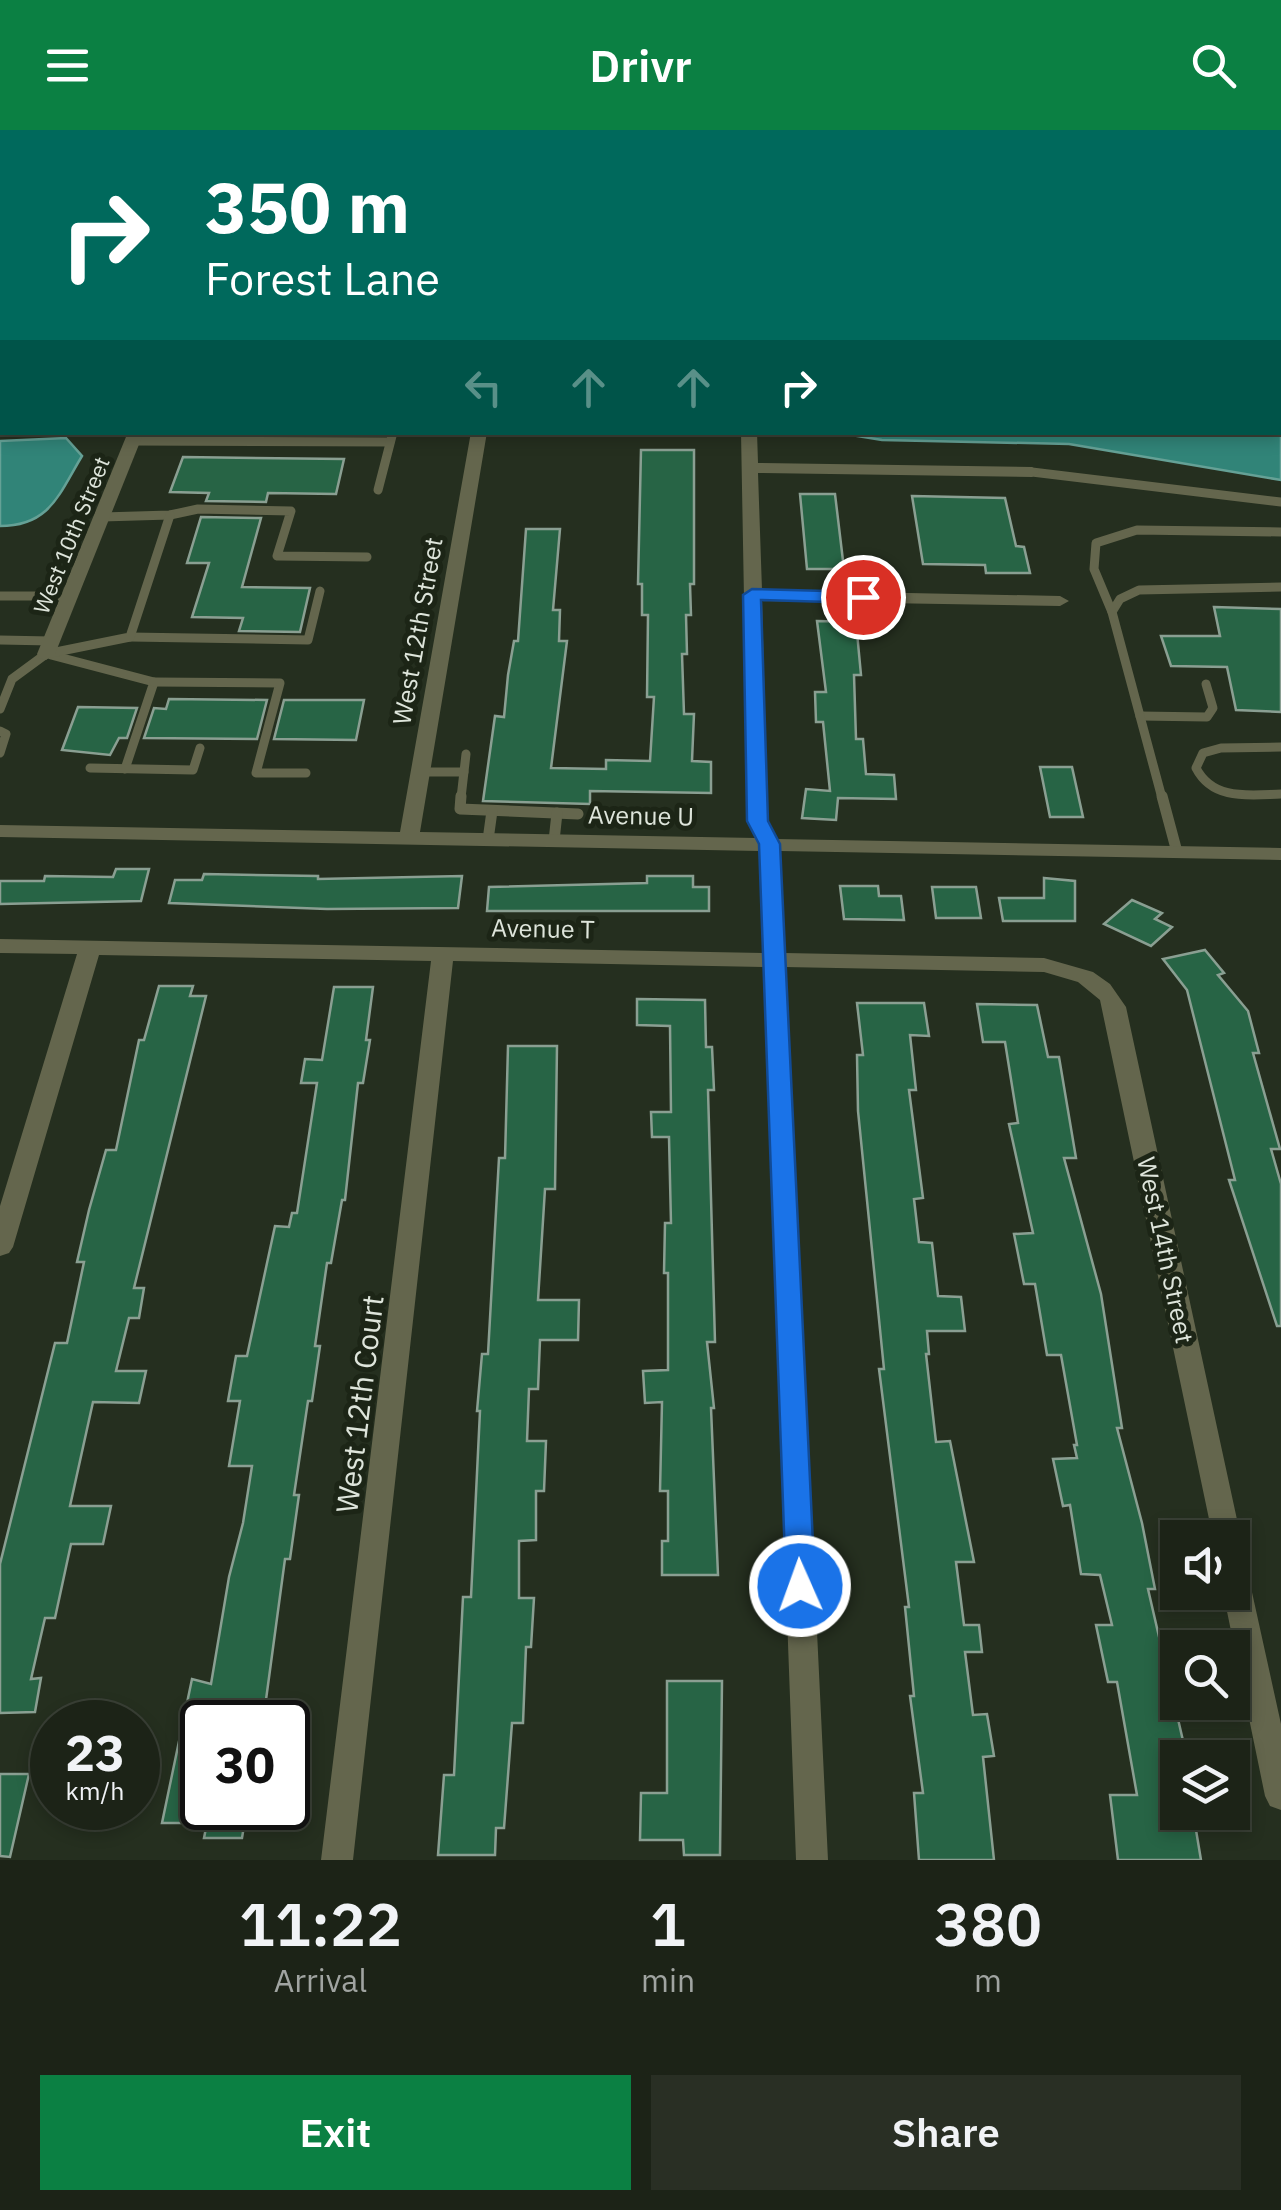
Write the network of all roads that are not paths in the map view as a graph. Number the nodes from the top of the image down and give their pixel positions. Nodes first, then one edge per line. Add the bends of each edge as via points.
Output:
1 (478, 435) edge
2 (748, 435) edge
3 (135, 437) edge
4 (392, 438) edge
5 (750, 468) junction
6 (1032, 472) joint
7 (378, 490) dead end
8 (1281, 502) edge
9 (170, 514) junction
10 (102, 517) junction
11 (1281, 532) edge
12 (367, 557) dead end
13 (1281, 587) edge
14 (320, 592) dead end
15 (752, 595) junction
16 (0, 596) edge
17 (70, 596) junction
18 (1060, 601) dead end
19 (1112, 612) junction
20 (130, 637) junction
21 (0, 640) edge
22 (49, 648) junction
23 (154, 682) junction
24 (1206, 684) dead end
25 (0, 708) edge
26 (1140, 716) junction
27 (0, 731) edge
28 (1281, 747) edge
29 (200, 748) dead end
30 (0, 752) edge
31 (466, 754) dead end
32 (90, 768) dead end
33 (125, 769) junction
34 (421, 772) junction
35 (464, 772) junction
36 (306, 773) dead end
37 (1281, 794) edge
38 (492, 811) junction
39 (557, 813) junction
40 (578, 814) dead end
41 (0, 830) edge
42 (410, 838) junction
43 (488, 840) junction
44 (554, 841) junction
45 (770, 844) junction
46 (1176, 852) junction
47 (1281, 854) edge
48 (0, 946) edge
49 (90, 947) junction
50 (443, 954) junction
51 (774, 960) junction
52 (1084, 974) joint
53 (0, 1247) edge
54 (1223, 1520) edge
55 (1242, 1610) edge
56 (1281, 1796) edge
57 (337, 1860) edge
58 (812, 1860) edge

1 - 34 street, West 12th Street
2 - 5 street
3 - 4 lane
3 - 10 street, West 10th Street
4 - 7 lane
5 - 6 street
5 - 15 street
6 - 8 lane
9 - 10 lane
9 - 12 lane via 198,508 291,511 277,556
9 - 20 lane
10 - 17 street, West 10th Street
11 - 19 lane via 1137,530 1096,543 1094,569
13 - 19 lane via 1138,590
14 - 20 lane via 308,640
15 - 18 street
15 - 45 street via 758,821
16 - 17 lane
17 - 22 street, West 10th Street
19 - 26 lane
20 - 22 lane
21 - 22 lane
22 - 23 lane
22 - 25 lane via 12,679
23 - 33 lane
23 - 36 lane via 280,683 256,772
24 - 26 lane via 1213,708 1207,716
26 - 46 lane
27 - 30 lane via 6,734
28 - 37 lane via 1221,748 1203,753 1196,768 1200,781 1218,792
29 - 33 lane via 193,770
31 - 35 lane
32 - 33 lane
34 - 35 lane
34 - 42 street, West 12th Street
35 - 38 lane via 460,809
38 - 39 lane
38 - 43 lane
39 - 40 lane
39 - 44 lane
41 - 42 street, Avenue U
42 - 43 street, Avenue U
43 - 44 street, Avenue U
44 - 45 street, Avenue U
45 - 46 street, Avenue U
45 - 51 street
46 - 47 street, Avenue U
48 - 49 street, Avenue T
49 - 50 street, Avenue T
49 - 53 street
50 - 51 street, Avenue T
50 - 57 street, West 12th Court
51 - 52 street, Avenue T via 1044,965
51 - 58 street
52 - 54 street, West 14th Street via 1115,1007
55 - 56 street

